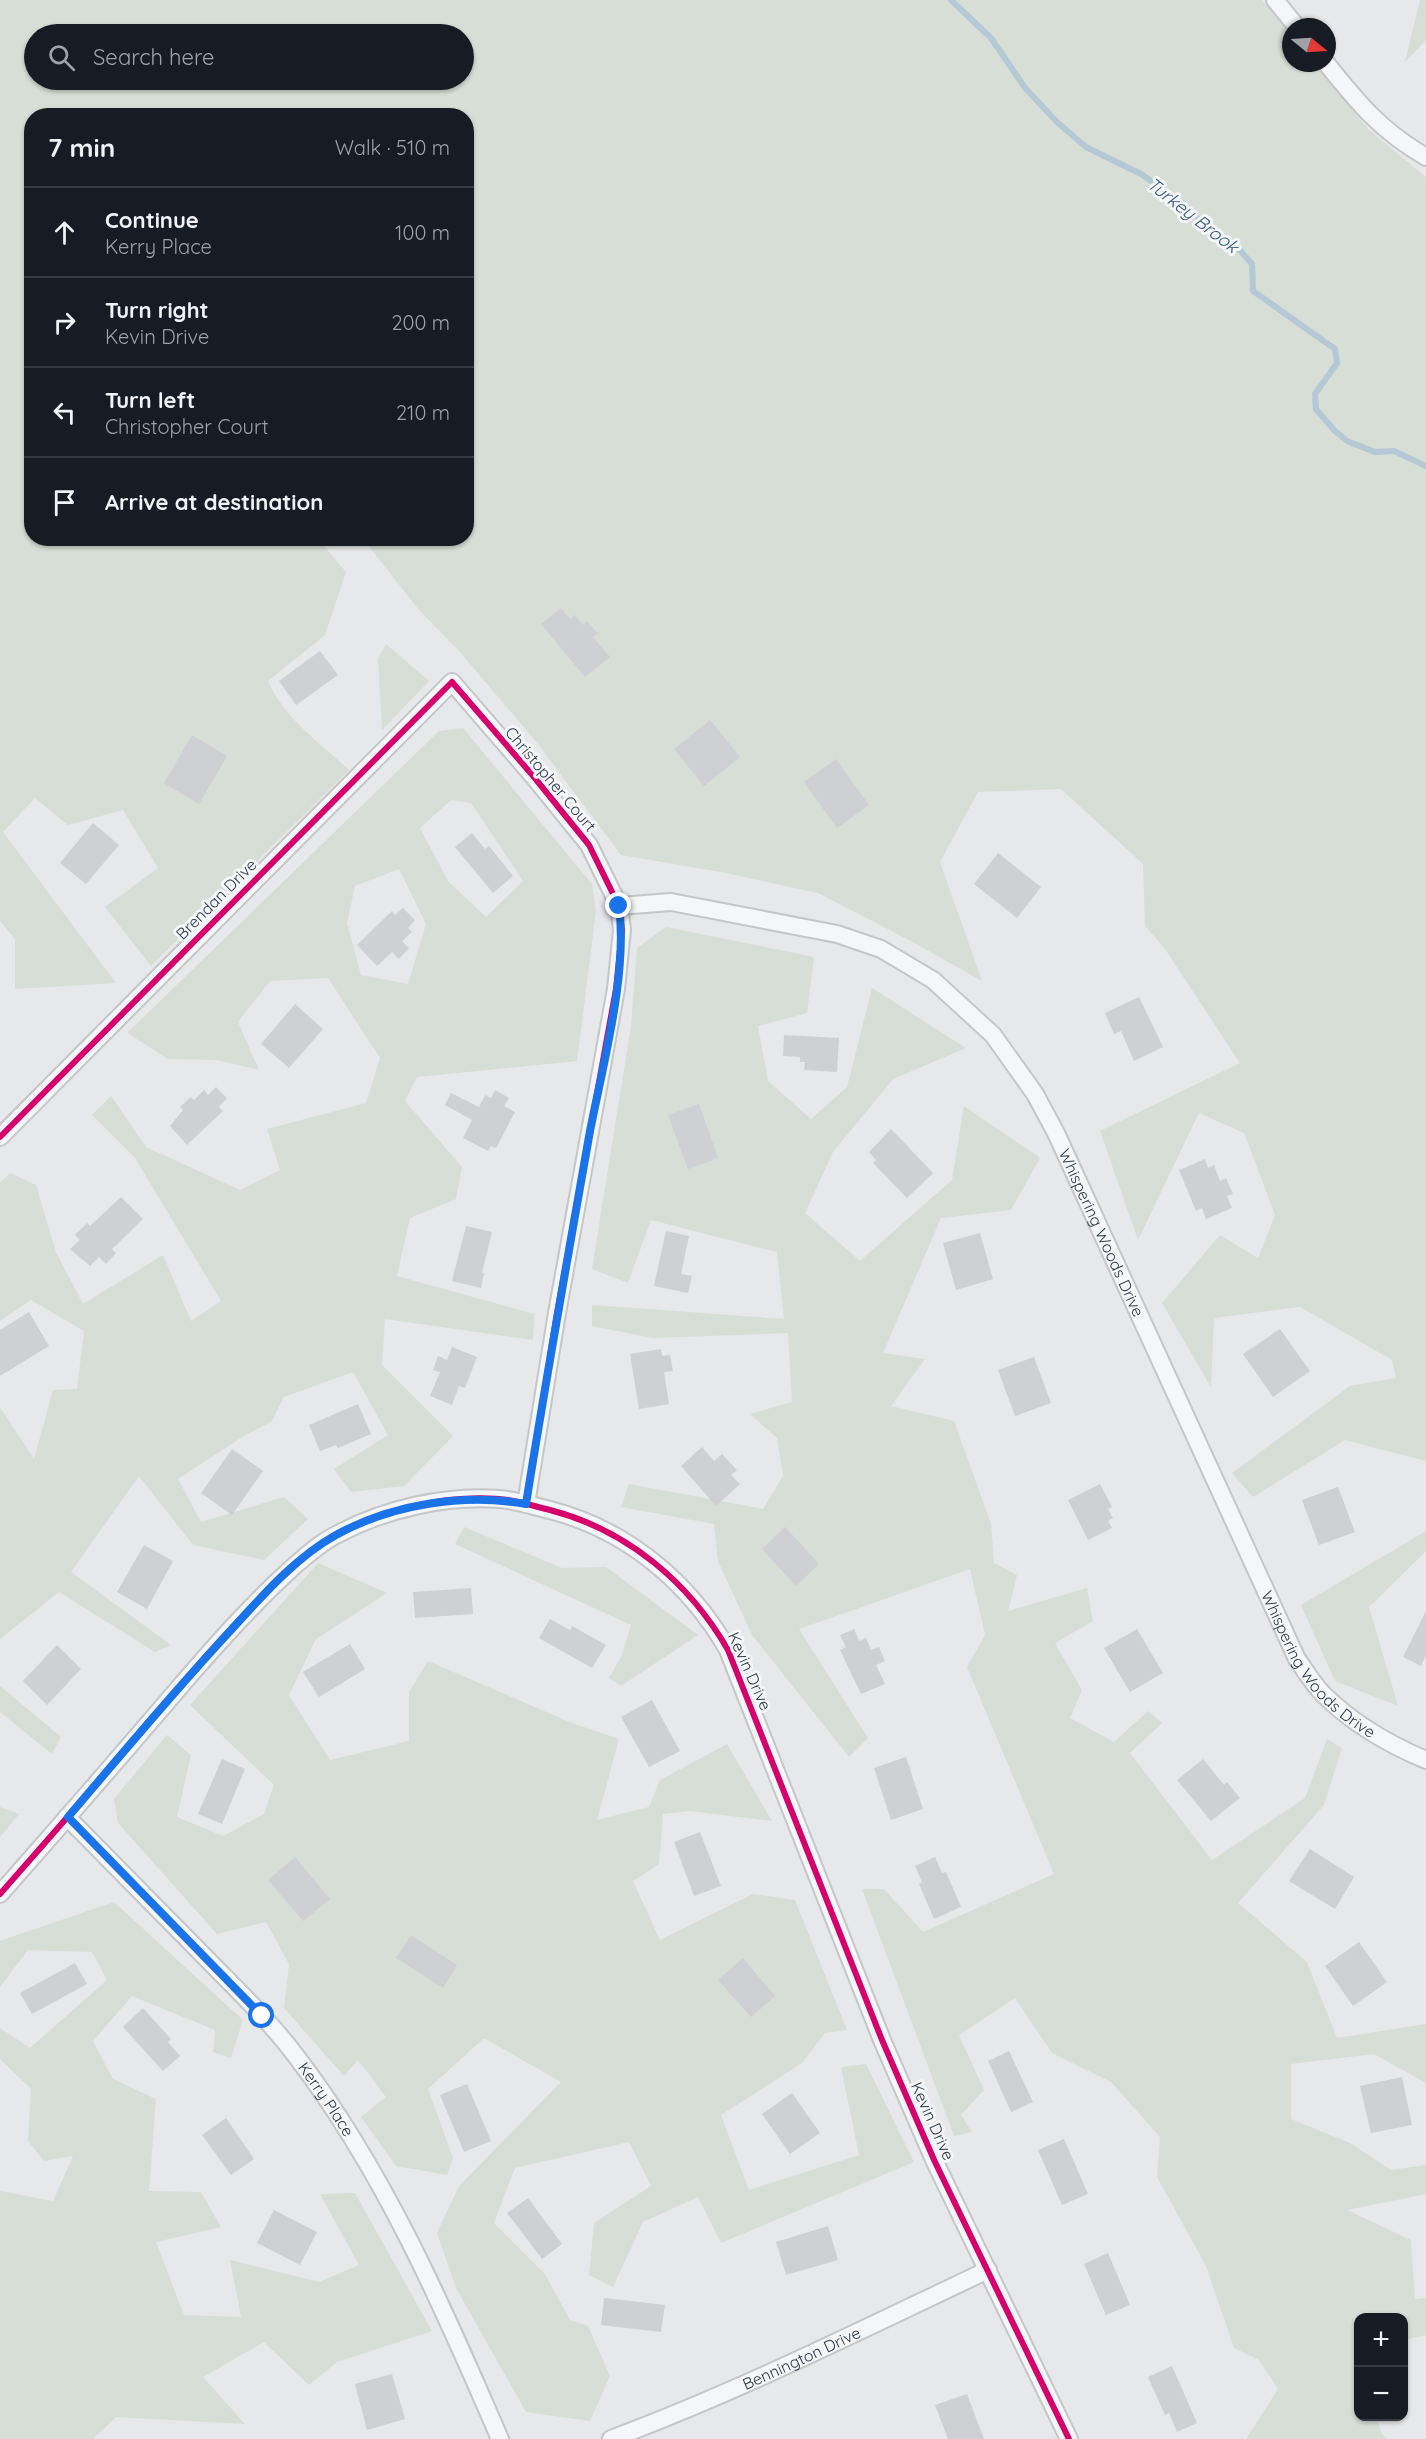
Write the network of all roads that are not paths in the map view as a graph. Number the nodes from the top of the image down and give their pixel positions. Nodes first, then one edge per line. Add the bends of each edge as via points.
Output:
1 (1275, 0) edge
2 (1290, 18) edge
3 (1334, 72) edge
4 (1426, 158) edge
5 (452, 682) joint
6 (619, 906) junction
7 (0, 1137) edge
8 (526, 1504) junction
9 (1426, 1760) edge
10 (68, 1817) junction
11 (0, 1894) edge
12 (988, 2270) junction
13 (500, 2439) edge
14 (611, 2439) edge
15 (1069, 2439) edge

1 - 2 street
3 - 4 street via 1375,120 1398,141
5 - 6 street, Christopher Court via 589,845
5 - 7 street, Brendan Drive
6 - 8 street, Christopher Court via 622,930 616,989
6 - 9 street, Whispering Woods Drive via 671,902 837,934 881,950 933,980 993,1035 1035,1094 1056,1133 1297,1659 1322,1693 1361,1725
8 - 10 street, Kevin Drive via 499,1499 406,1508 335,1535 268,1590
8 - 12 street, Kevin Drive via 574,1516 651,1558 681,1585 716,1628 747,1693 882,2040
10 - 11 street, Kevin Drive
10 - 13 street, Kerry Place via 262,2016 326,2097 384,2193
12 - 14 street, Bennington Drive via 798,2362
12 - 15 street, Kevin Drive

